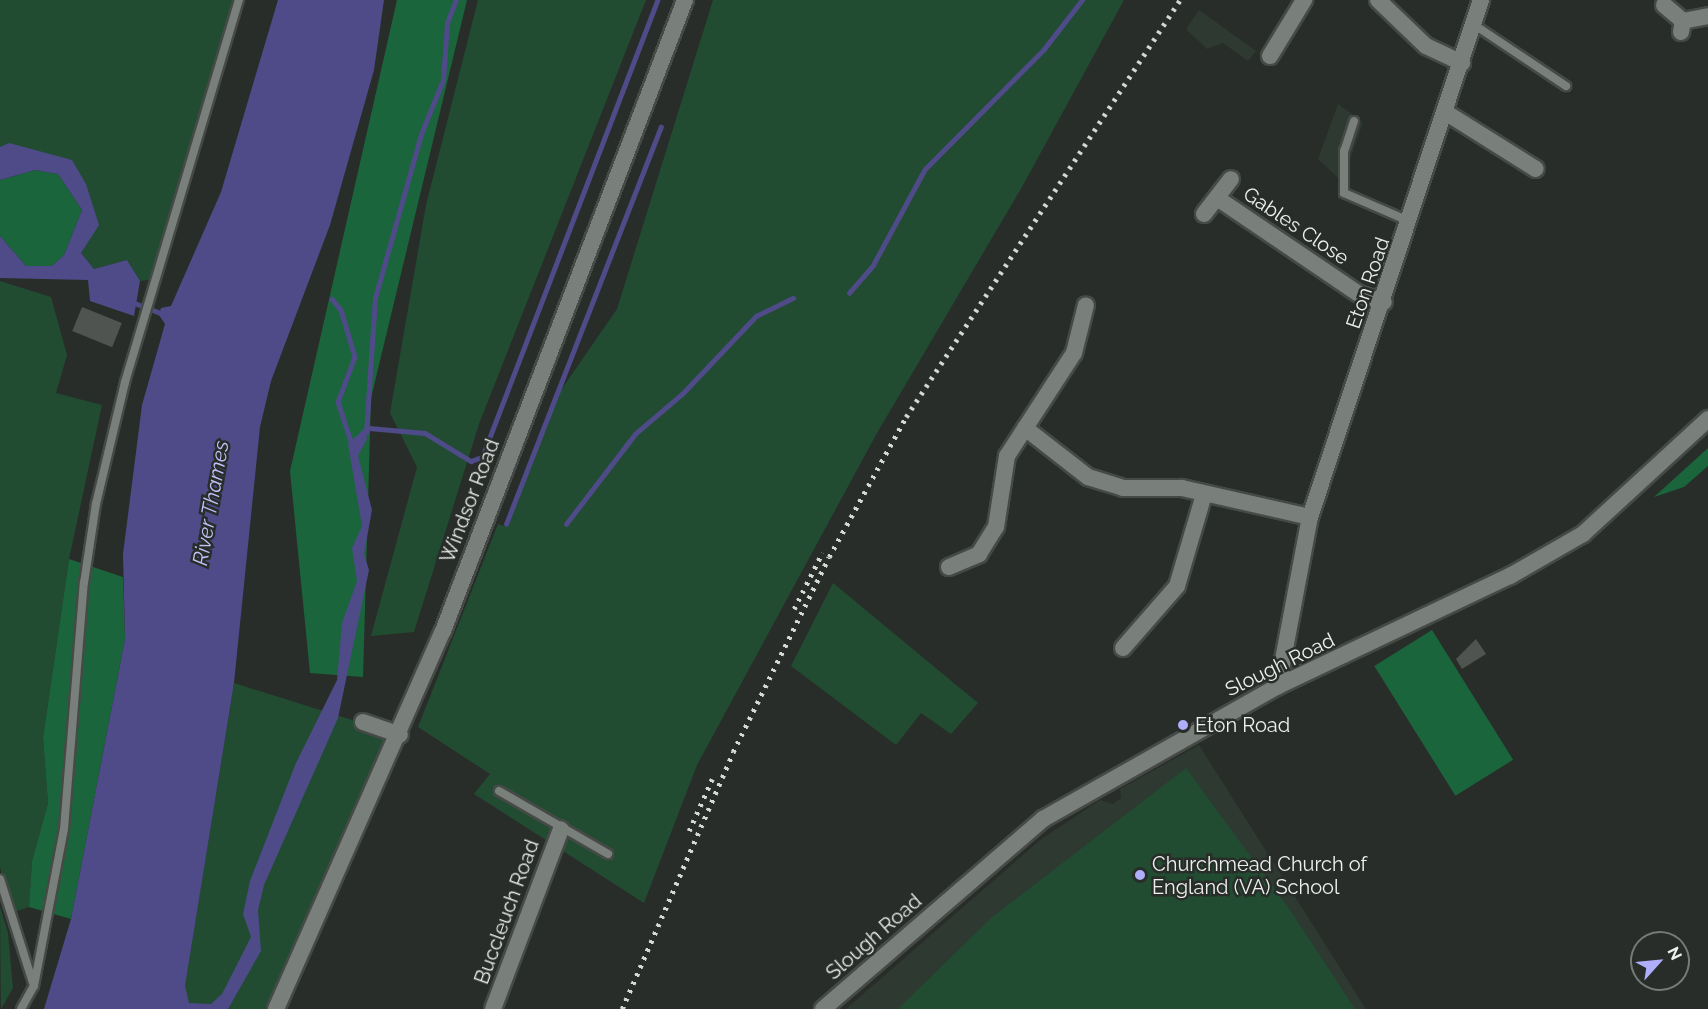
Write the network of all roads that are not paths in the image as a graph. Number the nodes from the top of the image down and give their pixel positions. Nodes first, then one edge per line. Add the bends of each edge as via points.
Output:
1 (239, 0) edge
2 (685, 0) edge
3 (1304, 0) edge
4 (1378, 0) edge
5 (1481, 0) edge
6 (1664, 5) dead end
7 (1708, 16) edge
8 (1473, 24) junction
9 (1270, 57) dead end
10 (1462, 63) junction
11 (1566, 86) dead end
12 (1445, 112) junction
13 (1354, 121) dead end
14 (1536, 169) dead end
15 (1231, 179) dead end
16 (1217, 198) junction
17 (1204, 214) dead end
18 (1411, 222) junction
19 (1384, 302) junction
20 (1086, 305) dead end
21 (1708, 419) edge
22 (1025, 428) junction
23 (1204, 494) junction
24 (1310, 517) junction
25 (949, 567) dead end
26 (1123, 648) dead end
27 (1278, 686) junction
28 (363, 722) dead end
29 (400, 735) junction
30 (499, 791) dead end
31 (561, 829) junction
32 (608, 854) dead end
33 (0, 879) edge
34 (34, 986) junction
35 (21, 1009) edge
36 (276, 1009) edge
37 (493, 1009) edge
38 (823, 1009) edge

1 - 34 lane via 143,322 96,504 84,584 64,829
2 - 29 main road, Windsor Road
3 - 9 main road
4 - 10 main road via 1426,46
5 - 8 main road, Eton Road
6 - 7 main road via 1682,26
8 - 10 main road, Eton Road
8 - 11 lane
10 - 12 main road, Eton Road
12 - 14 main road
12 - 18 main road, Eton Road
13 - 18 lane via 1344,152 1344,193
15 - 16 main road
16 - 17 main road
16 - 19 main road, Gables Close via 1359,294
18 - 19 main road, Eton Road
19 - 24 main road, Eton Road
20 - 22 main road via 1074,353
21 - 27 main road, Slough Road via 1583,534 1510,576
22 - 23 main road via 1088,477 1123,488 1182,488
22 - 25 main road via 1007,456 996,527 979,554
23 - 24 main road
23 - 26 main road via 1177,586
24 - 27 main road, Eton Road
27 - 38 main road, Slough Road via 1043,819
28 - 29 main road
29 - 36 main road, Windsor Road
30 - 31 lane
31 - 32 lane
31 - 37 main road, Buccleuch Road
33 - 34 lane
34 - 35 lane

